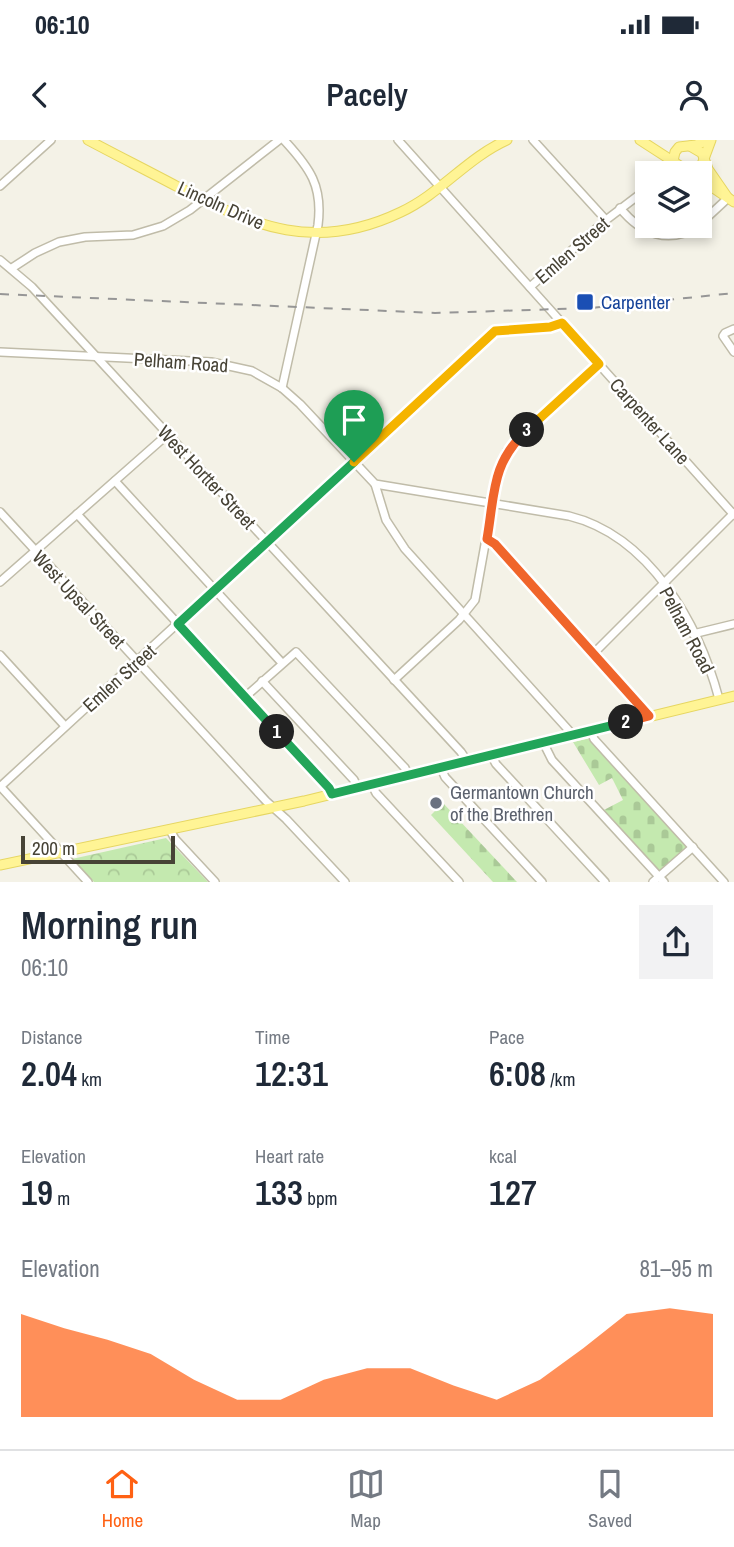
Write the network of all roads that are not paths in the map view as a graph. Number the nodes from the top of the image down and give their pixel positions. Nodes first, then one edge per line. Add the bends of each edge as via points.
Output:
1 (51, 140) edge
2 (88, 140) edge
3 (282, 140) edge
4 (507, 140) edge
5 (533, 140) edge
6 (640, 140) edge
7 (710, 140) edge
8 (402, 141) edge
9 (682, 144) edge
10 (704, 155) junction
11 (673, 161) joint
12 (702, 161) edge
13 (0, 186) edge
14 (440, 187) junction
15 (712, 187) edge
16 (635, 197) edge
17 (202, 200) junction
18 (731, 200) edge
19 (620, 208) junction
20 (712, 215) edge
21 (606, 220) junction
22 (635, 224) edge
23 (316, 232) junction
24 (0, 260) edge
25 (12, 268) junction
26 (530, 287) junction
27 (562, 323) junction
28 (734, 329) edge
29 (0, 352) edge
30 (734, 352) edge
31 (96, 356) junction
32 (599, 364) junction
33 (282, 388) junction
34 (168, 434) junction
35 (354, 462) junction
36 (115, 481) junction
37 (375, 484) junction
38 (493, 503) junction
39 (0, 512) edge
40 (77, 514) junction
41 (734, 514) edge
42 (487, 539) junction
43 (267, 542) junction
44 (36, 551) junction
45 (0, 582) edge
46 (663, 583) junction
47 (215, 590) junction
48 (465, 614) junction
49 (178, 624) junction
50 (734, 624) edge
51 (693, 634) junction
52 (594, 653) junction
53 (0, 655) edge
54 (137, 661) junction
55 (282, 663) junction
56 (394, 680) junction
57 (262, 681) junction
58 (245, 697) junction
59 (719, 699) junction
60 (733, 699) edge
61 (649, 716) junction
62 (65, 726) junction
63 (591, 730) junction
64 (573, 735) junction
65 (542, 743) junction
66 (491, 755) junction
67 (467, 761) junction
68 (440, 768) junction
69 (409, 776) junction
70 (372, 785) junction
71 (0, 786) edge
72 (358, 788) junction
73 (332, 794) junction
74 (273, 808) junction
75 (170, 830) junction
76 (693, 847) junction
77 (61, 853) junction
78 (0, 866) edge
79 (659, 880) edge
80 (340, 881) edge
81 (88, 882) edge
82 (215, 882) edge
83 (459, 882) edge
84 (542, 882) edge
85 (605, 882) edge
86 (724, 882) edge

1 - 13 street
2 - 17 main road, Lincoln Drive
3 - 17 street
3 - 23 street via 314,180 319,201
4 - 14 main road, Lincoln Drive
5 - 21 street
6 - 11 main road
7 - 9 main road
7 - 10 main road
8 - 14 street, Carpenter Lane
9 - 10 main road
9 - 11 main road
10 - 12 main road
10 - 18 main road via 708,169
14 - 23 main road, Lincoln Drive via 380,221
14 - 26 street, Carpenter Lane
15 - 18 main road
16 - 19 street, Emlen Street
17 - 23 main road, Lincoln Drive via 255,223
17 - 25 street via 157,229 68,240 43,248
18 - 20 street
19 - 21 street, Emlen Street
19 - 22 street
21 - 26 street, Emlen Street
23 - 33 street
24 - 25 street, West Hortter Street
25 - 31 street, West Hortter Street
26 - 27 street, Carpenter Lane
27 - 32 street, Carpenter Lane
27 - 35 street, Emlen Street via 495,331
28 - 30 street via 724,335
29 - 31 street, Pelham Road
31 - 33 street, Pelham Road via 229,364 254,371
31 - 34 street, West Hortter Street
32 - 38 street via 510,447 500,465
32 - 41 street, Carpenter Lane
33 - 35 street, Pelham Road
34 - 36 street
34 - 43 street, West Hortter Street
35 - 37 street, Pelham Road
35 - 43 street, Emlen Street
36 - 40 street
36 - 47 street
37 - 38 street, Pelham Road
37 - 48 street via 386,520 399,542
38 - 42 street
38 - 46 street, Pelham Road via 596,524 624,541
39 - 44 street, West Upsal Street
40 - 44 street
40 - 49 street
41 - 46 street
42 - 48 street via 477,594
42 - 52 street
43 - 47 street, Emlen Street
43 - 56 street, West Hortter Street
44 - 45 street
44 - 54 street, West Upsal Street
46 - 51 street, Pelham Road
46 - 52 street
47 - 49 street, Emlen Street
47 - 55 street
48 - 56 street
48 - 64 street
49 - 54 street, Emlen Street
49 - 58 street
50 - 51 street
51 - 59 street, Pelham Road
52 - 61 street
53 - 62 street
54 - 62 street, Emlen Street
54 - 74 street, West Upsal Street
55 - 57 street
55 - 69 street via 296,652
56 - 67 street, West Hortter Street
57 - 58 street
57 - 72 street
58 - 73 street
59 - 60 main road
59 - 61 main road
61 - 63 main road
62 - 71 street, Emlen Street
63 - 64 main road
63 - 76 street via 594,739
64 - 65 main road
65 - 66 main road
65 - 79 street via 555,764
66 - 67 main road
66 - 85 street
67 - 68 main road
68 - 69 main road
68 - 84 street
69 - 70 main road
70 - 72 main road
70 - 83 street
71 - 77 street
72 - 73 main road
73 - 74 main road
74 - 75 main road
74 - 80 street, West Upsal Street
75 - 77 main road
75 - 82 street
76 - 79 street
76 - 86 street
77 - 78 main road
77 - 81 street

